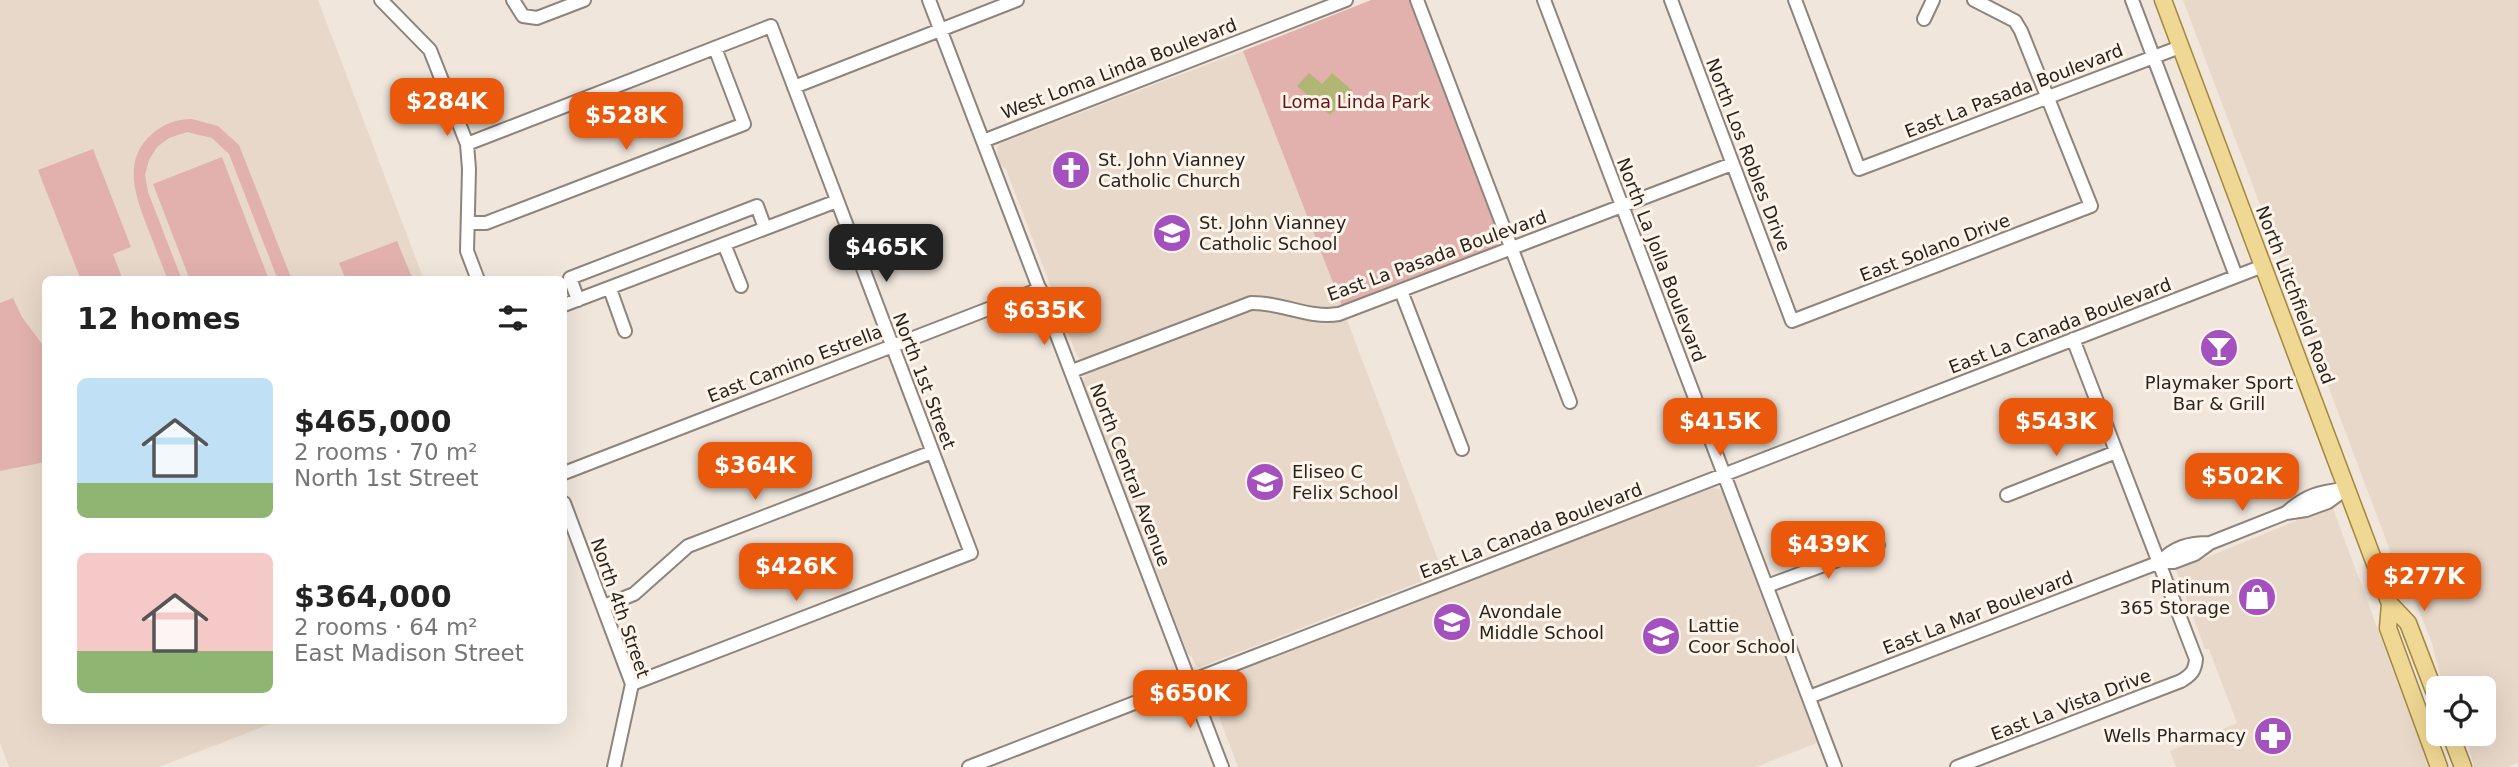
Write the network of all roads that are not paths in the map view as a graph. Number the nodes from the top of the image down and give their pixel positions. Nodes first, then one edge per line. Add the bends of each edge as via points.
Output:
1 (381, 0) edge
2 (513, 0) edge
3 (584, 0) edge
4 (929, 0) edge
5 (1017, 0) edge
6 (1346, 0) edge
7 (1417, 0) edge
8 (1544, 0) edge
9 (1671, 0) edge
10 (1795, 0) edge
11 (1933, 0) edge
12 (1974, 0) edge
13 (2132, 0) edge
14 (2163, 0) edge
15 (1924, 19) dead end
16 (940, 29) junction
17 (2180, 47) junction
18 (715, 48) junction
19 (2153, 57) junction
20 (794, 87) junction
21 (2047, 97) junction
22 (983, 141) junction
23 (467, 144) junction
24 (1732, 164) junction
25 (837, 201) junction
26 (1622, 206) junction
27 (468, 223) junction
28 (765, 228) junction
29 (724, 244) junction
30 (1510, 249) junction
31 (2263, 266) junction
32 (476, 276) edge
33 (2236, 276) junction
34 (741, 286) dead end
35 (610, 289) junction
36 (1040, 289) junction
37 (1402, 291) junction
38 (578, 300) junction
39 (567, 304) edge
40 (1792, 321) joint
41 (625, 331) dead end
42 (2073, 339) junction
43 (892, 345) junction
44 (1072, 371) junction
45 (1570, 402) dead end
46 (1462, 449) dead end
47 (932, 452) junction
48 (2116, 452) junction
49 (567, 472) edge
50 (1724, 474) junction
51 (2347, 488) junction
52 (2007, 495) dead end
53 (567, 511) edge
54 (1878, 545) dead end
55 (2160, 562) junction
56 (1767, 586) junction
57 (2390, 604) junction
58 (604, 606) junction
59 (2428, 676) edge
60 (1189, 682) junction
61 (632, 684) junction
62 (1809, 697) junction
63 (2455, 746) edge
64 (614, 767) edge
65 (969, 767) edge
66 (1222, 767) edge
67 (1835, 767) edge
68 (1957, 767) edge
69 (2439, 767) edge
70 (2463, 767) edge

1 - 23 street via 430,50
2 - 3 street via 523,16 537,18
4 - 16 street, North Central Avenue
5 - 16 street
6 - 22 street, West Loma Linda Boulevard
7 - 30 street
8 - 26 street, North La Jolla Boulevard
9 - 24 street, North Los Robles Drive
10 - 21 street, East La Pasada Boulevard via 1859,169
11 - 15 street
12 - 21 street via 2015,21
13 - 19 street
14 - 17 main road, North Litchfield Road
16 - 20 street
16 - 22 street, North Central Avenue
17 - 19 street, East La Pasada Boulevard
17 - 31 main road, North Litchfield Road
18 - 20 street, North 1st Street via 771,26
18 - 23 street
18 - 27 street via 744,124 486,223
19 - 21 street, East La Pasada Boulevard
19 - 33 street
20 - 25 street, North 1st Street
21 - 40 street, East Solano Drive via 2091,206
22 - 36 street, North Central Avenue
23 - 27 street
24 - 26 street, East La Pasada Boulevard
24 - 40 street, North Los Robles Drive
25 - 28 street
25 - 43 street, North 1st Street
26 - 30 street, East La Pasada Boulevard
26 - 50 street, North La Jolla Boulevard
27 - 32 street via 467,251
28 - 29 street
28 - 38 street via 757,206 744,211 570,278
29 - 34 street
29 - 35 street
30 - 37 street, East La Pasada Boulevard
30 - 45 street
31 - 33 street, East La Canada Boulevard
31 - 51 main road, North Litchfield Road
33 - 42 street, East La Canada Boulevard
35 - 38 street
35 - 41 street
36 - 43 street, East Camino Estrella
36 - 44 street, North Central Avenue
37 - 44 street, East La Pasada Boulevard via 1328,316 1251,303
37 - 46 street
38 - 39 street
42 - 48 street
42 - 50 street, East La Canada Boulevard
43 - 47 street, North 1st Street
43 - 49 street, East Camino Estrella
44 - 60 street, North Central Avenue
47 - 58 street via 688,546 634,594
47 - 61 street, North 1st Street via 971,553
48 - 52 street
48 - 55 street
50 - 56 street, North La Jolla Boulevard
50 - 60 street, East La Canada Boulevard
51 - 55 street, East La Mar Boulevard via 2328,502 2286,513 2174,562
51 - 57 main road, North Litchfield Road
53 - 58 street, North 4th Street
54 - 56 street
55 - 62 street, East La Mar Boulevard
55 - 68 street, East La Vista Drive via 2196,659 2194,671 2181,681
56 - 62 street, North La Jolla Boulevard
57 - 59 main road, North Litchfield Road via 2408,623
57 - 69 main road, North Litchfield Road via 2388,628
58 - 61 street, North 4th Street
60 - 65 street, East La Canada Boulevard
60 - 66 street, North Central Avenue
61 - 64 street, North 4th Street
62 - 67 street, North La Jolla Boulevard
63 - 70 main road

